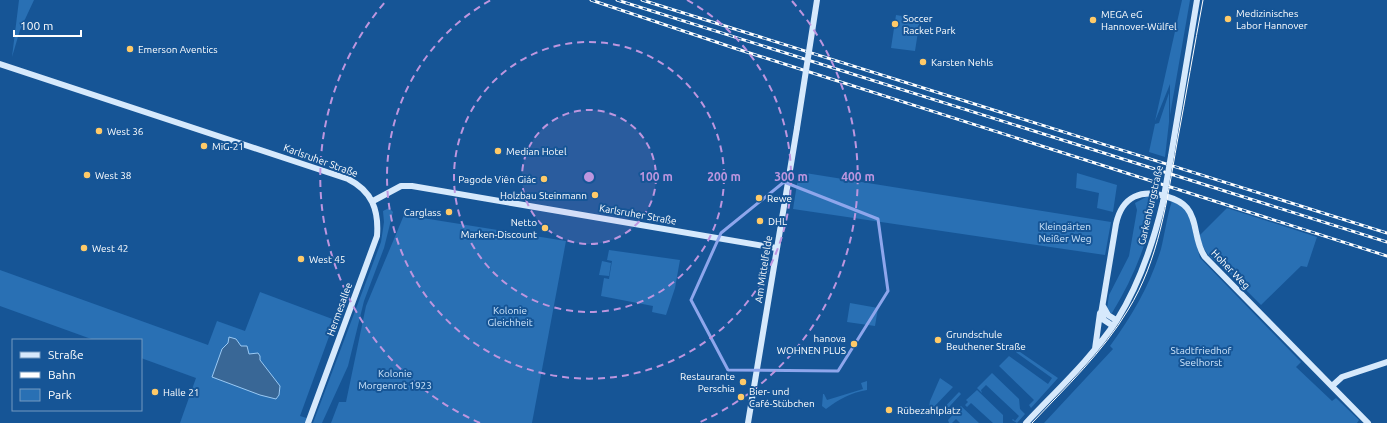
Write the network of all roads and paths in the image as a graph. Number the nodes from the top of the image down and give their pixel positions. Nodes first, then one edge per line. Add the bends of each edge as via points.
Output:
1 (817, 0) edge
2 (1197, 0) edge
3 (0, 64) edge
4 (373, 201) junction
5 (776, 248) junction
6 (1103, 306) junction
7 (1116, 320) junction
8 (1112, 326) junction
9 (1095, 349) junction
10 (1387, 362) edge
11 (1332, 386) junction
12 (308, 423) edge
13 (748, 423) edge
14 (1026, 423) edge
15 (1368, 423) edge

1 - 5 street, Am Mittelfelde, bridge
2 - 7 street, Garkenburgstraße, bridge via 1163,202 1154,239 1143,271
3 - 4 street, Karlsruher Straße via 348,179 362,188
4 - 5 street, Karlsruher Straße via 401,186 412,186
4 - 12 street, Hermesallee via 378,220 377,236
5 - 13 street, Am Mittelfelde
6 - 7 street via 1108,315
6 - 8 street, Hoher Weg via 1102,317
6 - 9 street
6 - 11 street, Hoher Weg via 1120,210 1137,195 1151,192 1177,200 1187,208 1192,217 1199,247 1205,257
7 - 8 street, Garkenburgstraße
8 - 9 street, Garkenburgstraße
9 - 14 street, Garkenburgstraße
10 - 11 street via 1342,377
11 - 15 street, Hoher Weg

